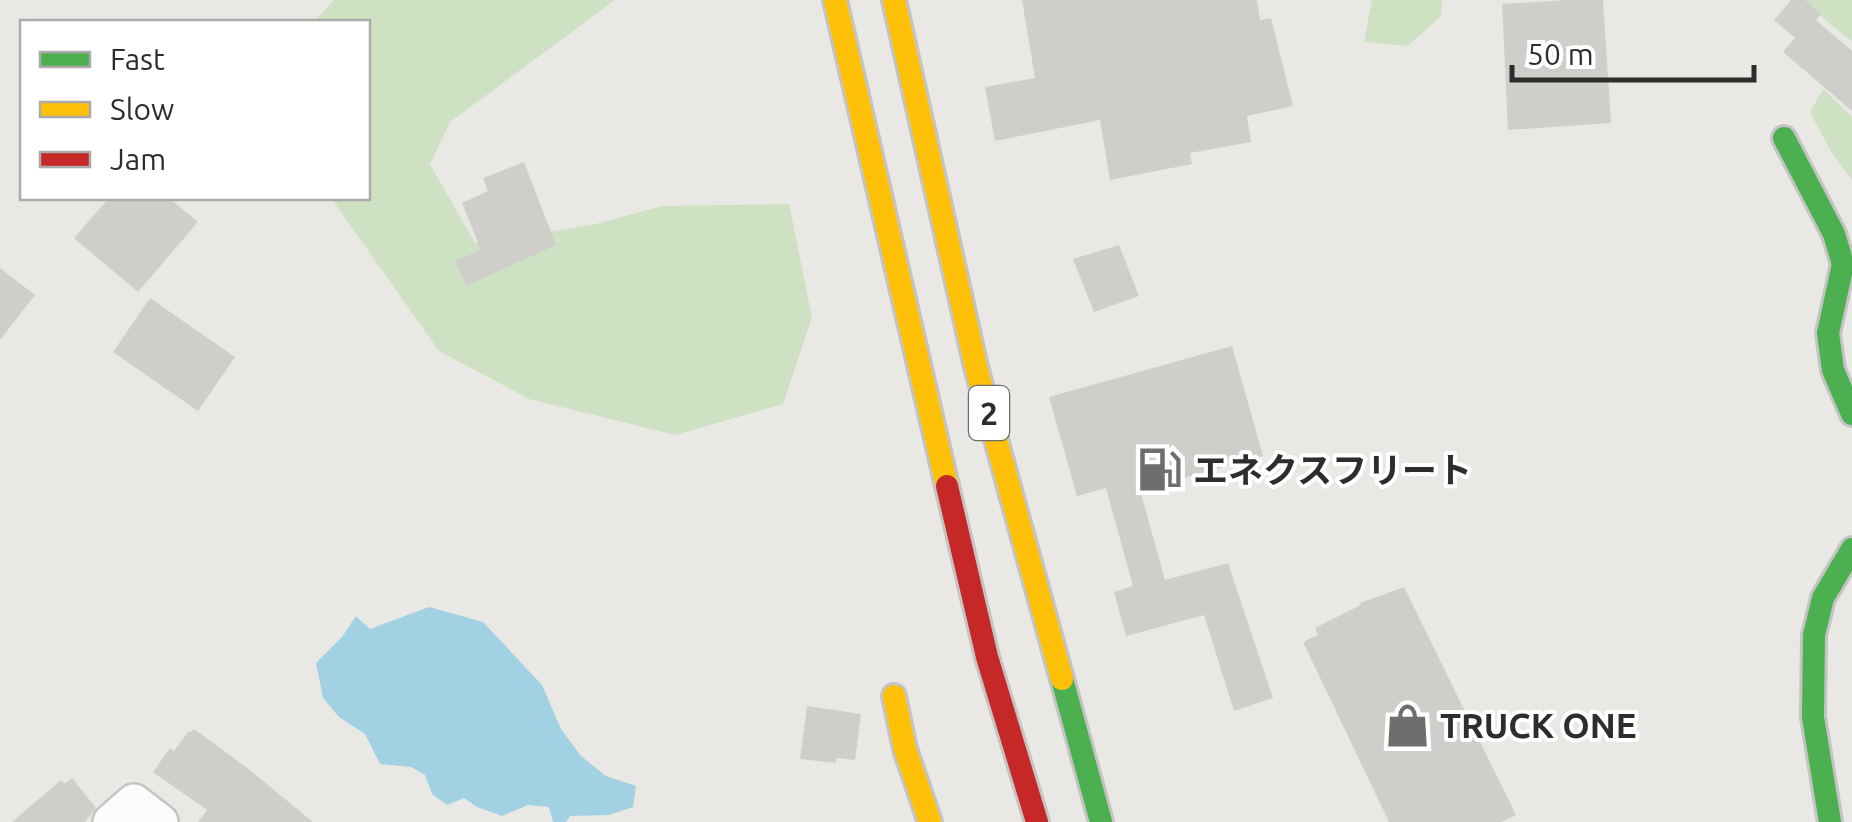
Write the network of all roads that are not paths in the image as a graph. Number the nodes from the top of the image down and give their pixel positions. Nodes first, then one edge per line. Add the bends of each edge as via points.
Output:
1 (835, 0) edge
2 (894, 0) edge
3 (1784, 138) dead end
4 (1852, 414) edge
5 (1852, 549) edge
6 (894, 696) dead end
7 (111, 822) edge
8 (160, 822) edge
9 (930, 822) edge
10 (1037, 822) edge
11 (1101, 822) edge
12 (1830, 822) edge

1 - 10 main road, 2 via 987,657
2 - 11 main road, 2 via 976,367
3 - 4 main road via 1843,264 1828,333 1833,370
5 - 12 main road via 1823,598 1814,634 1813,717
6 - 9 main road
7 - 8 street via 134,802

